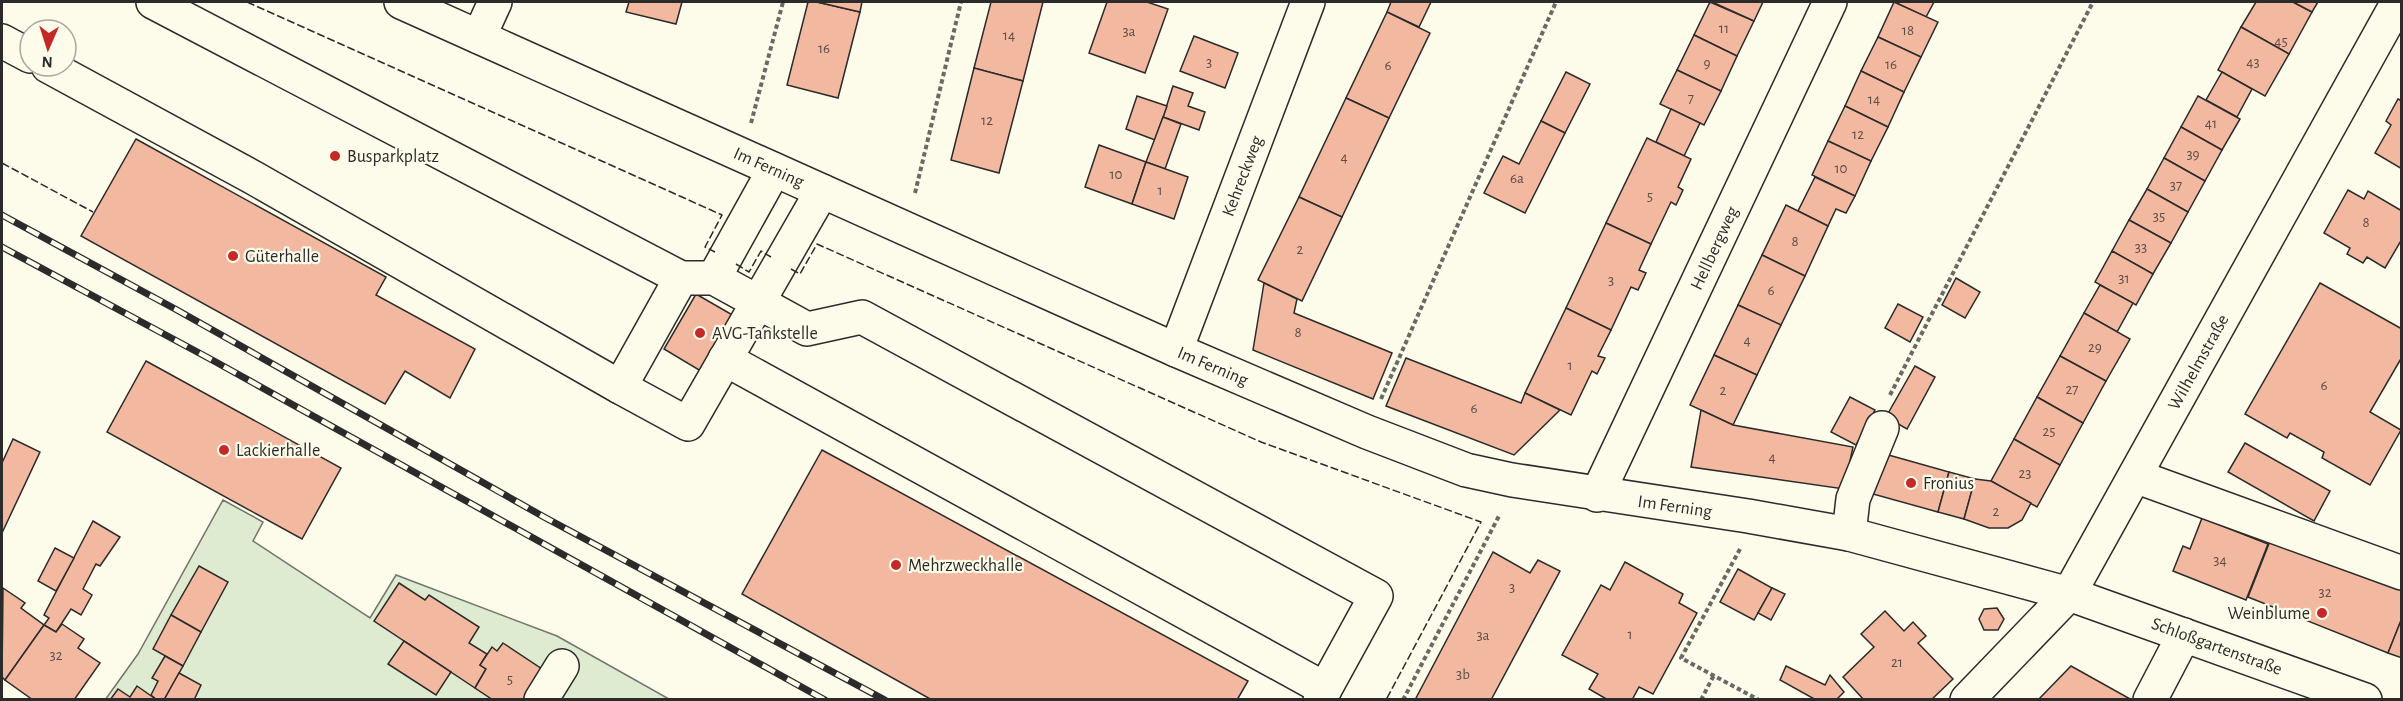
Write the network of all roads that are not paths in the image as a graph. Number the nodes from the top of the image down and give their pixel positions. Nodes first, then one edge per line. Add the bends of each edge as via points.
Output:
1 (153, 2) edge
2 (400, 2) edge
3 (495, 2) edge
4 (1308, 2) edge
5 (1830, 2) edge
6 (2398, 2) edge
7 (479, 36) junction
8 (2, 40) edge
9 (18, 49) edge
10 (70, 78) edge
11 (774, 170) junction
12 (822, 191) junction
13 (681, 278) junction
14 (714, 278) junction
15 (758, 303) junction
16 (1176, 350) junction
17 (725, 359) junction
18 (620, 387) junction
19 (1882, 428) road end
20 (2134, 476) junction
21 (1597, 495) junction
22 (1849, 534) junction
23 (2402, 573) edge
24 (2069, 594) junction
25 (2184, 635) junction
26 (562, 666) dead end
27 (1322, 694) edge
28 (541, 699) edge
29 (1967, 699) edge
30 (2151, 699) edge
31 (2365, 699) edge

1 - 13 street
2 - 7 street, Im Ferning
3 - 7 street
4 - 16 street, Kehreckweg
5 - 21 street, Hellbergweg
6 - 20 street, Wilhelmstraße
7 - 11 street, Im Ferning
8 - 9 street
10 - 18 street
11 - 12 street, Im Ferning
11 - 14 street
12 - 15 street
12 - 16 street, Im Ferning
13 - 14 street
13 - 18 street
14 - 15 street
15 - 17 street
15 - 27 street via 807,329 862,317 1376,596
16 - 21 street, Im Ferning via 1466,470
17 - 18 street via 688,424
17 - 27 street
19 - 22 street via 1853,500
20 - 23 street
20 - 24 street, Wilhelmstraße
21 - 22 street, Im Ferning
22 - 24 street, Im Ferning
24 - 25 street, Schloßgartenstraße
24 - 29 street, Wilhelmstraße
25 - 30 street
25 - 31 street, Schloßgartenstraße
26 - 28 street

